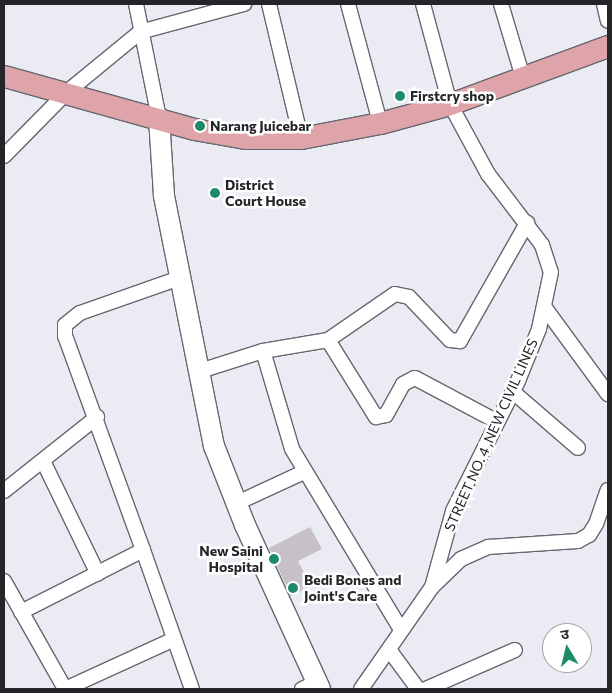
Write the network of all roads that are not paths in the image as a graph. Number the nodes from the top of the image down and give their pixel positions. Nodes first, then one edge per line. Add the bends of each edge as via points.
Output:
1 (136, 4) edge
2 (244, 4) edge
3 (269, 4) edge
4 (348, 4) edge
5 (423, 4) edge
6 (501, 4) edge
7 (604, 4) edge
8 (608, 21) edge
9 (140, 32) junction
10 (608, 46) edge
11 (4, 76) edge
12 (523, 78) junction
13 (67, 92) junction
14 (450, 104) junction
15 (159, 118) junction
16 (380, 123) junction
17 (301, 138) junction
18 (4, 156) edge
19 (527, 223) junction
20 (180, 278) junction
21 (545, 308) junction
22 (328, 340) junction
23 (263, 351) junction
24 (200, 371) junction
25 (512, 391) junction
26 (608, 394) edge
27 (97, 417) junction
28 (496, 421) junction
29 (578, 448) dead end
30 (44, 463) junction
31 (304, 472) junction
32 (608, 490) edge
33 (4, 491) edge
34 (237, 504) junction
35 (143, 550) junction
36 (98, 574) junction
37 (4, 581) edge
38 (432, 587) junction
39 (21, 612) junction
40 (401, 630) junction
41 (174, 640) junction
42 (515, 650) dead end
43 (390, 651) junction
44 (313, 687) edge
45 (65, 689) edge
46 (192, 689) edge
47 (361, 689) edge
48 (418, 689) edge
49 (426, 689) edge

1 - 9 street
2 - 9 street
3 - 17 street
4 - 16 street
5 - 14 street, STREET NO. 4 ,NEW CIVIL LINES
6 - 12 street
7 - 8 street
9 - 13 street
9 - 15 street
10 - 12 main road
11 - 13 main road
12 - 14 main road
13 - 15 main road
13 - 18 street
14 - 16 main road
14 - 19 street, STREET NO. 4 ,NEW CIVIL LINES via 488,174
15 - 17 main road via 194,129 245,138
15 - 20 main road via 164,196
16 - 17 main road
19 - 21 street, STREET NO. 4 ,NEW CIVIL LINES via 549,260 551,287
19 - 22 street via 460,341 450,340 409,297 395,294
20 - 24 main road
20 - 27 street via 80,313 65,325 65,336
21 - 25 street, STREET NO. 4 ,NEW CIVIL LINES
21 - 26 street
22 - 23 street
22 - 28 street via 376,417 386,415 403,384 414,378
23 - 24 street
23 - 31 street via 286,437
24 - 34 main road via 214,446
25 - 28 street, STREET NO. 4 ,NEW CIVIL LINES
25 - 29 street
27 - 30 street
27 - 35 street
28 - 38 street, STREET NO. 4 ,NEW CIVIL LINES via 453,511
30 - 33 street
30 - 36 street
31 - 34 street
31 - 40 street
32 - 38 street, STREET NO. 4 ,NEW CIVIL LINES via 589,535 578,541 474,551
34 - 44 main road
35 - 36 street
35 - 41 street
36 - 39 street
37 - 39 street
38 - 40 street, STREET NO. 4 ,NEW CIVIL LINES
39 - 45 street
40 - 43 street, STREET NO. 4 ,NEW CIVIL LINES
41 - 45 street
41 - 46 street
42 - 49 street
43 - 47 street, STREET NO. 4 ,NEW CIVIL LINES
43 - 48 street

